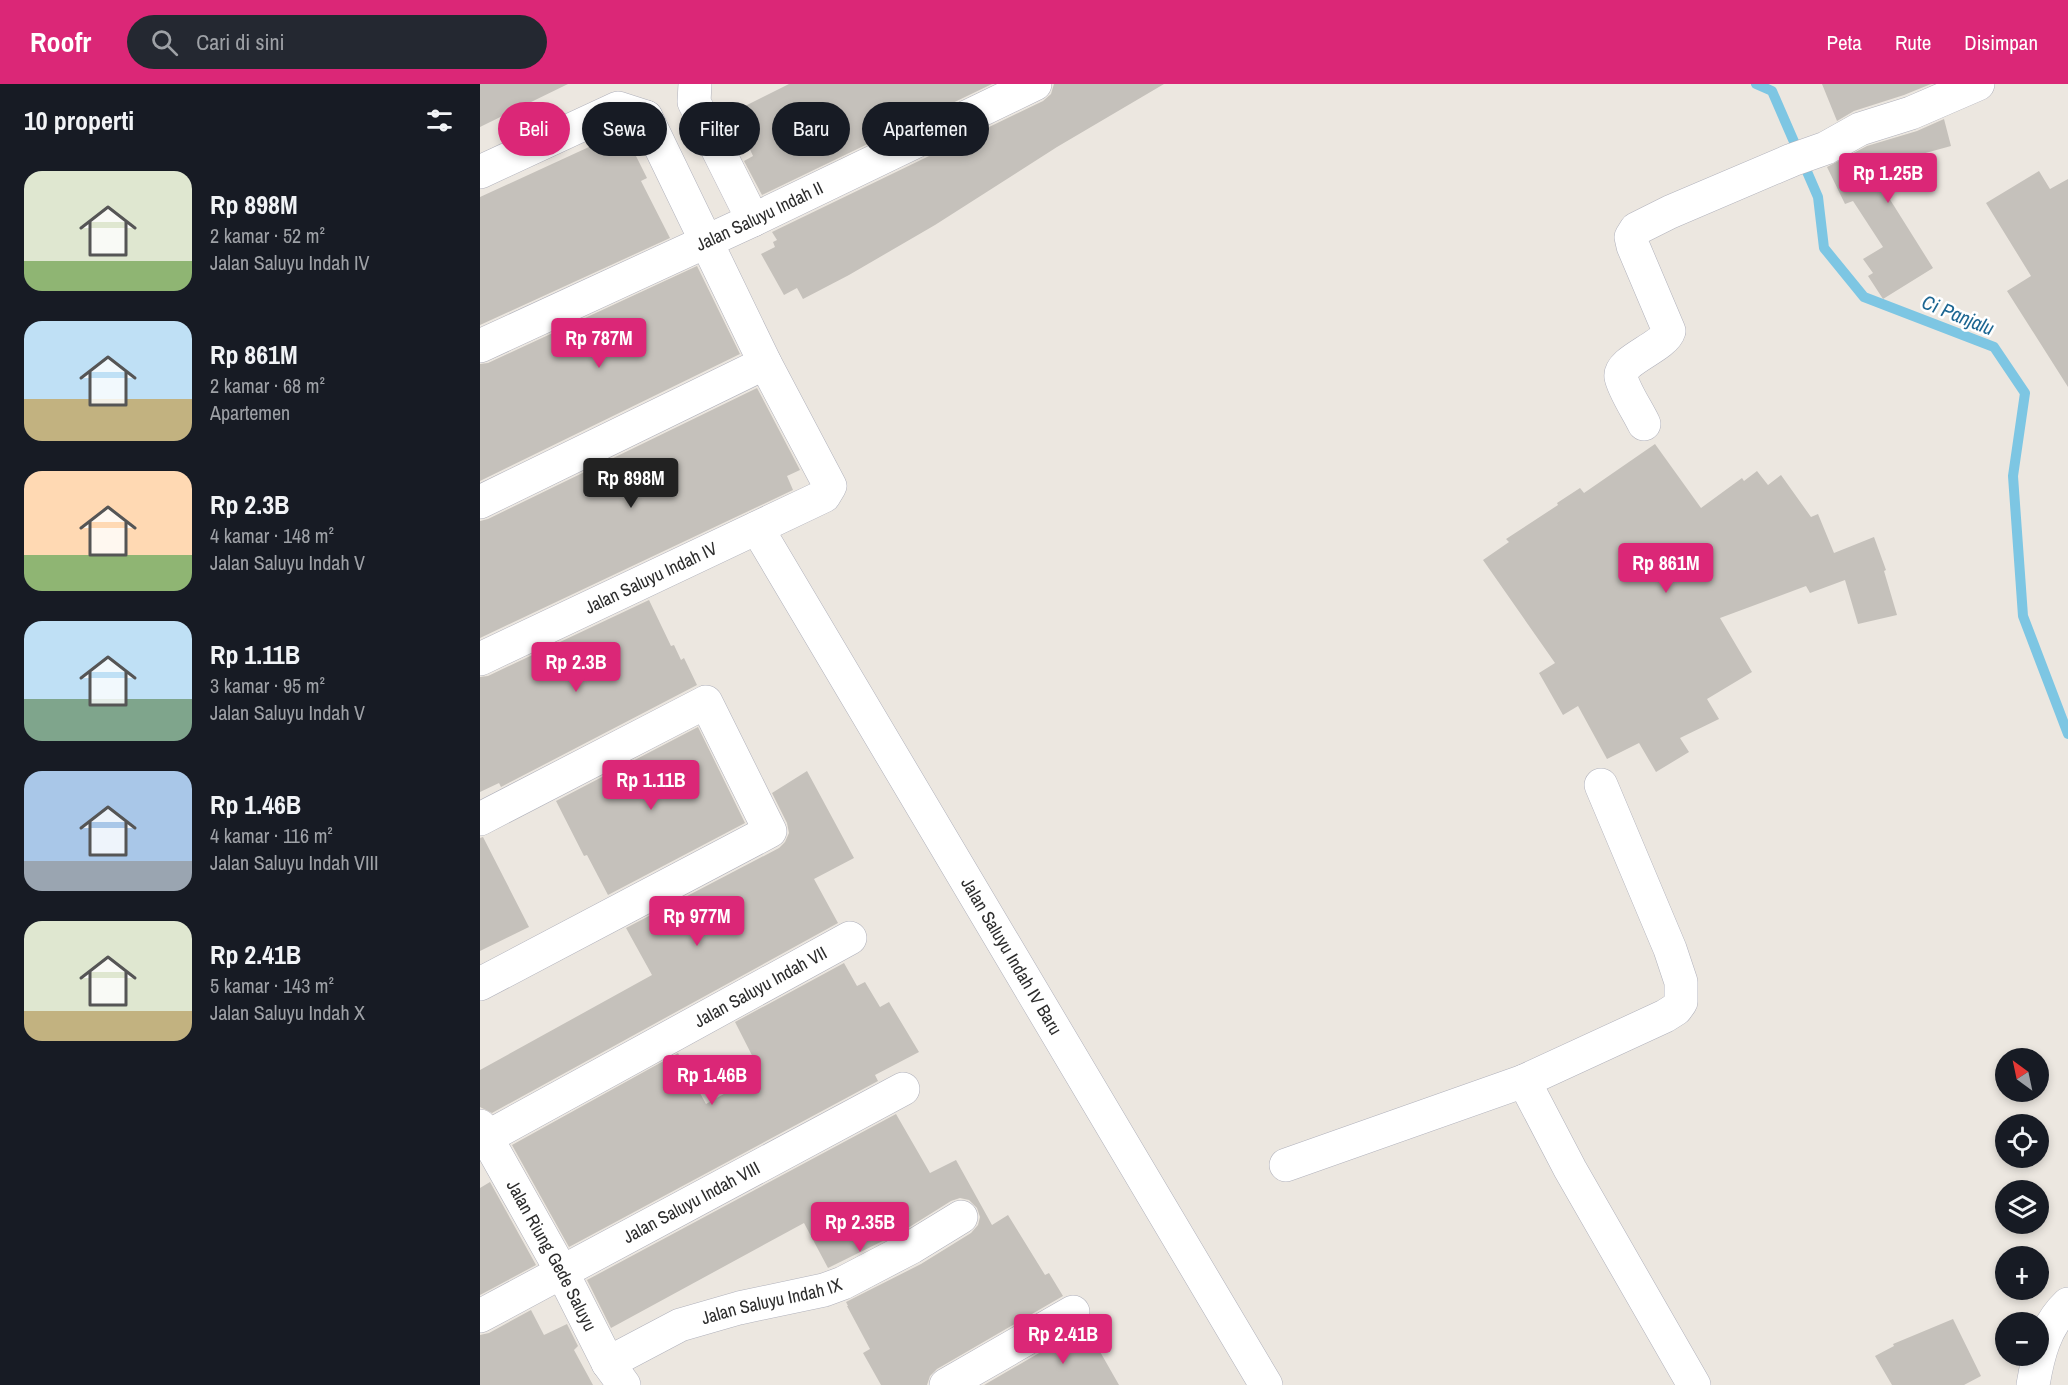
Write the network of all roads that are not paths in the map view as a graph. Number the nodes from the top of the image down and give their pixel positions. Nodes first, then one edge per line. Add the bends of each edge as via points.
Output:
1 (1035, 84) edge
2 (1978, 84) edge
3 (696, 88) edge
4 (667, 105) edge
5 (582, 125) edge
6 (667, 154) edge
7 (480, 172) edge
8 (752, 220) junction
9 (707, 241) junction
10 (480, 346) edge
11 (765, 363) junction
12 (1644, 424) dead end
13 (480, 502) edge
14 (757, 528) junction
15 (480, 659) edge
16 (1601, 785) dead end
17 (480, 819) edge
18 (850, 938) dead end
19 (480, 984) edge
20 (1524, 1081) junction
21 (903, 1089) dead end
22 (482, 1135) edge
23 (1286, 1165) dead end
24 (961, 1217) dead end
25 (562, 1272) junction
26 (2068, 1304) edge
27 (1073, 1312) dead end
28 (480, 1316) edge
29 (616, 1374) edge
30 (946, 1385) edge
31 (1266, 1385) edge
32 (1694, 1385) edge
33 (2033, 1385) edge

1 - 8 street, Jalan Saluyu Indah II
2 - 12 street via 1911,113 1860,129 1636,229 1631,237 1669,331 1667,338 1622,371 1624,385
3 - 4 street
3 - 8 street via 694,102
5 - 7 street
6 - 9 street
8 - 9 street, Jalan Saluyu Indah II
9 - 10 street, Jalan Saluyu Indah II
9 - 11 street
11 - 13 street
11 - 14 street, Jalan Saluyu Indah IV via 830,486 824,496
14 - 15 street, Jalan Saluyu Indah IV
14 - 31 street, Jalan Saluyu Indah IV Baru
16 - 20 street via 1670,949 1681,992 1676,1009 1665,1016
17 - 19 street via 706,702 770,831
18 - 22 street, Jalan Saluyu Indah VII
20 - 23 street
20 - 32 street
21 - 25 street, Jalan Saluyu Indah VIII
22 - 25 street, Jalan Riung Gede Saluyu
24 - 29 street, Jalan Saluyu Indah IX via 843,1283 680,1325
25 - 28 street, Jalan Saluyu Indah VIII
25 - 29 street, Jalan Riung Gede Saluyu
26 - 33 street via 2044,1338
27 - 30 street

